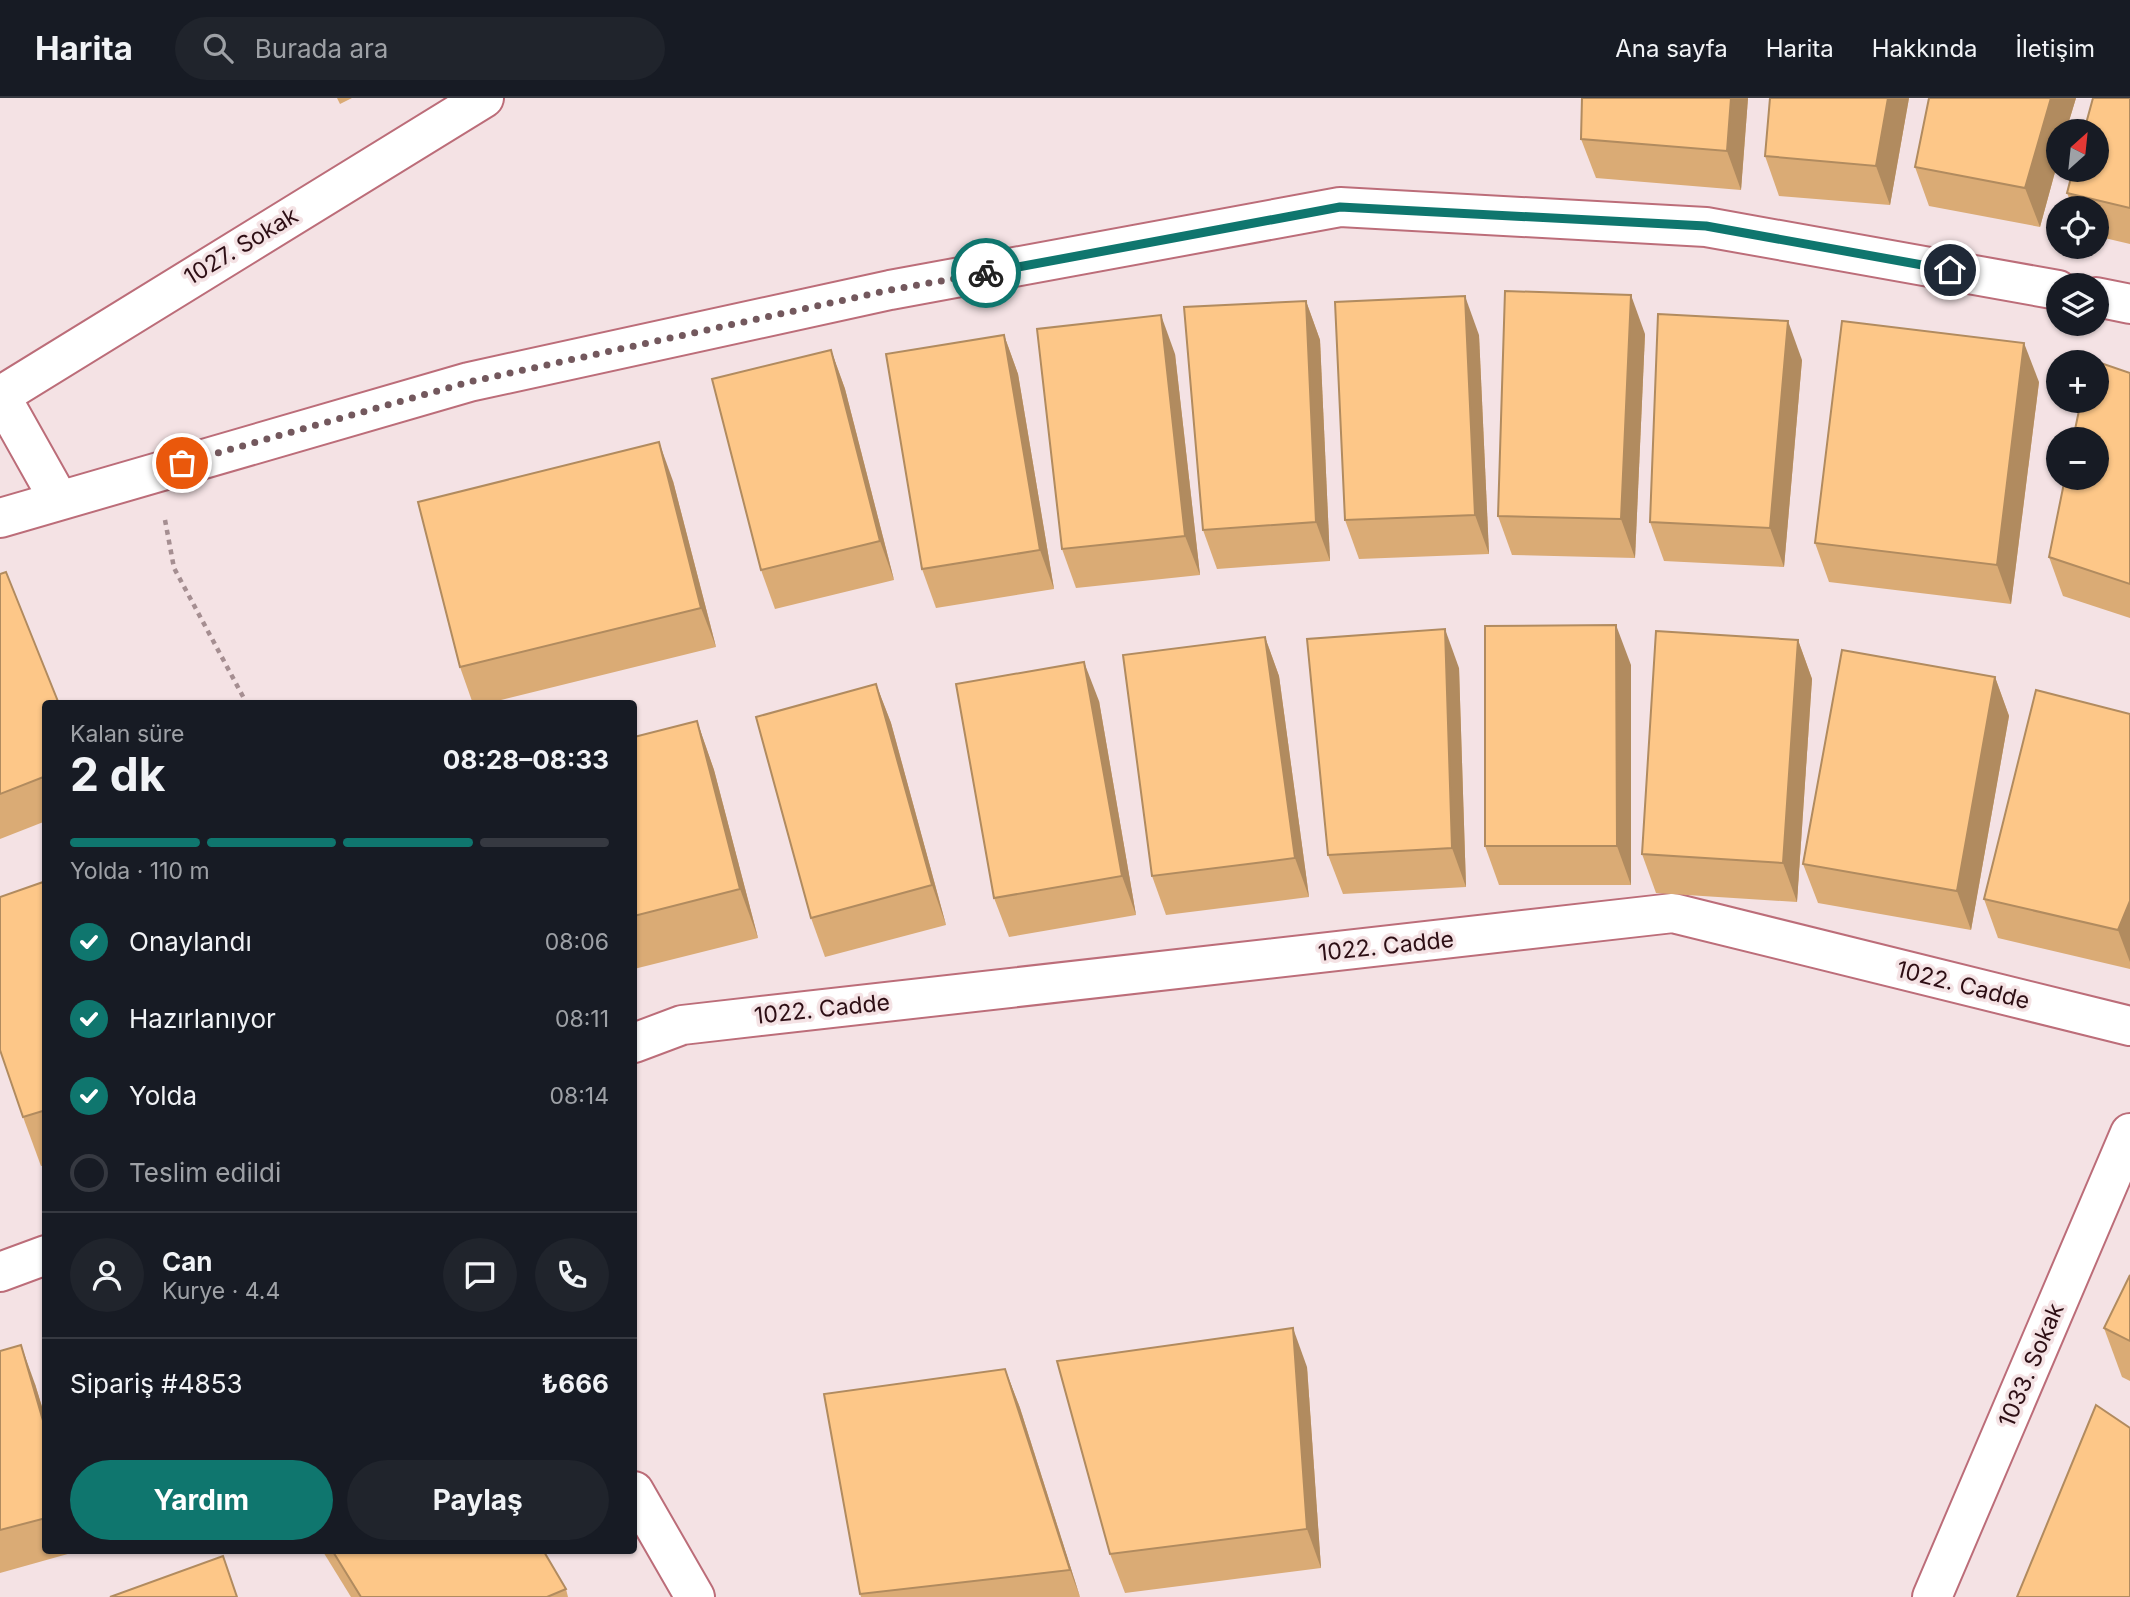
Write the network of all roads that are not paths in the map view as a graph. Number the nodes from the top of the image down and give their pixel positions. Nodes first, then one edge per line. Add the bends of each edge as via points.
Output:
1 (484, 98) edge
2 (2046, 288) edge
3 (2109, 300) edge
4 (2130, 304) edge
5 (0, 395) edge
6 (59, 500) junction
7 (0, 518) edge
8 (2130, 1026) edge
9 (637, 1042) edge
10 (2130, 1133) edge
11 (42, 1256) edge
12 (0, 1272) edge
13 (637, 1496) edge
14 (695, 1597) edge
15 (1932, 1597) edge

1 - 5 street, 1027. Sokak
2 - 6 street via 1706,226 1340,207 890,290 469,382
3 - 4 street
5 - 6 street
6 - 7 street
8 - 9 street, 1022. Cadde via 1672,913 682,1025
10 - 15 street, 1033. Sokak
11 - 12 street
13 - 14 street

